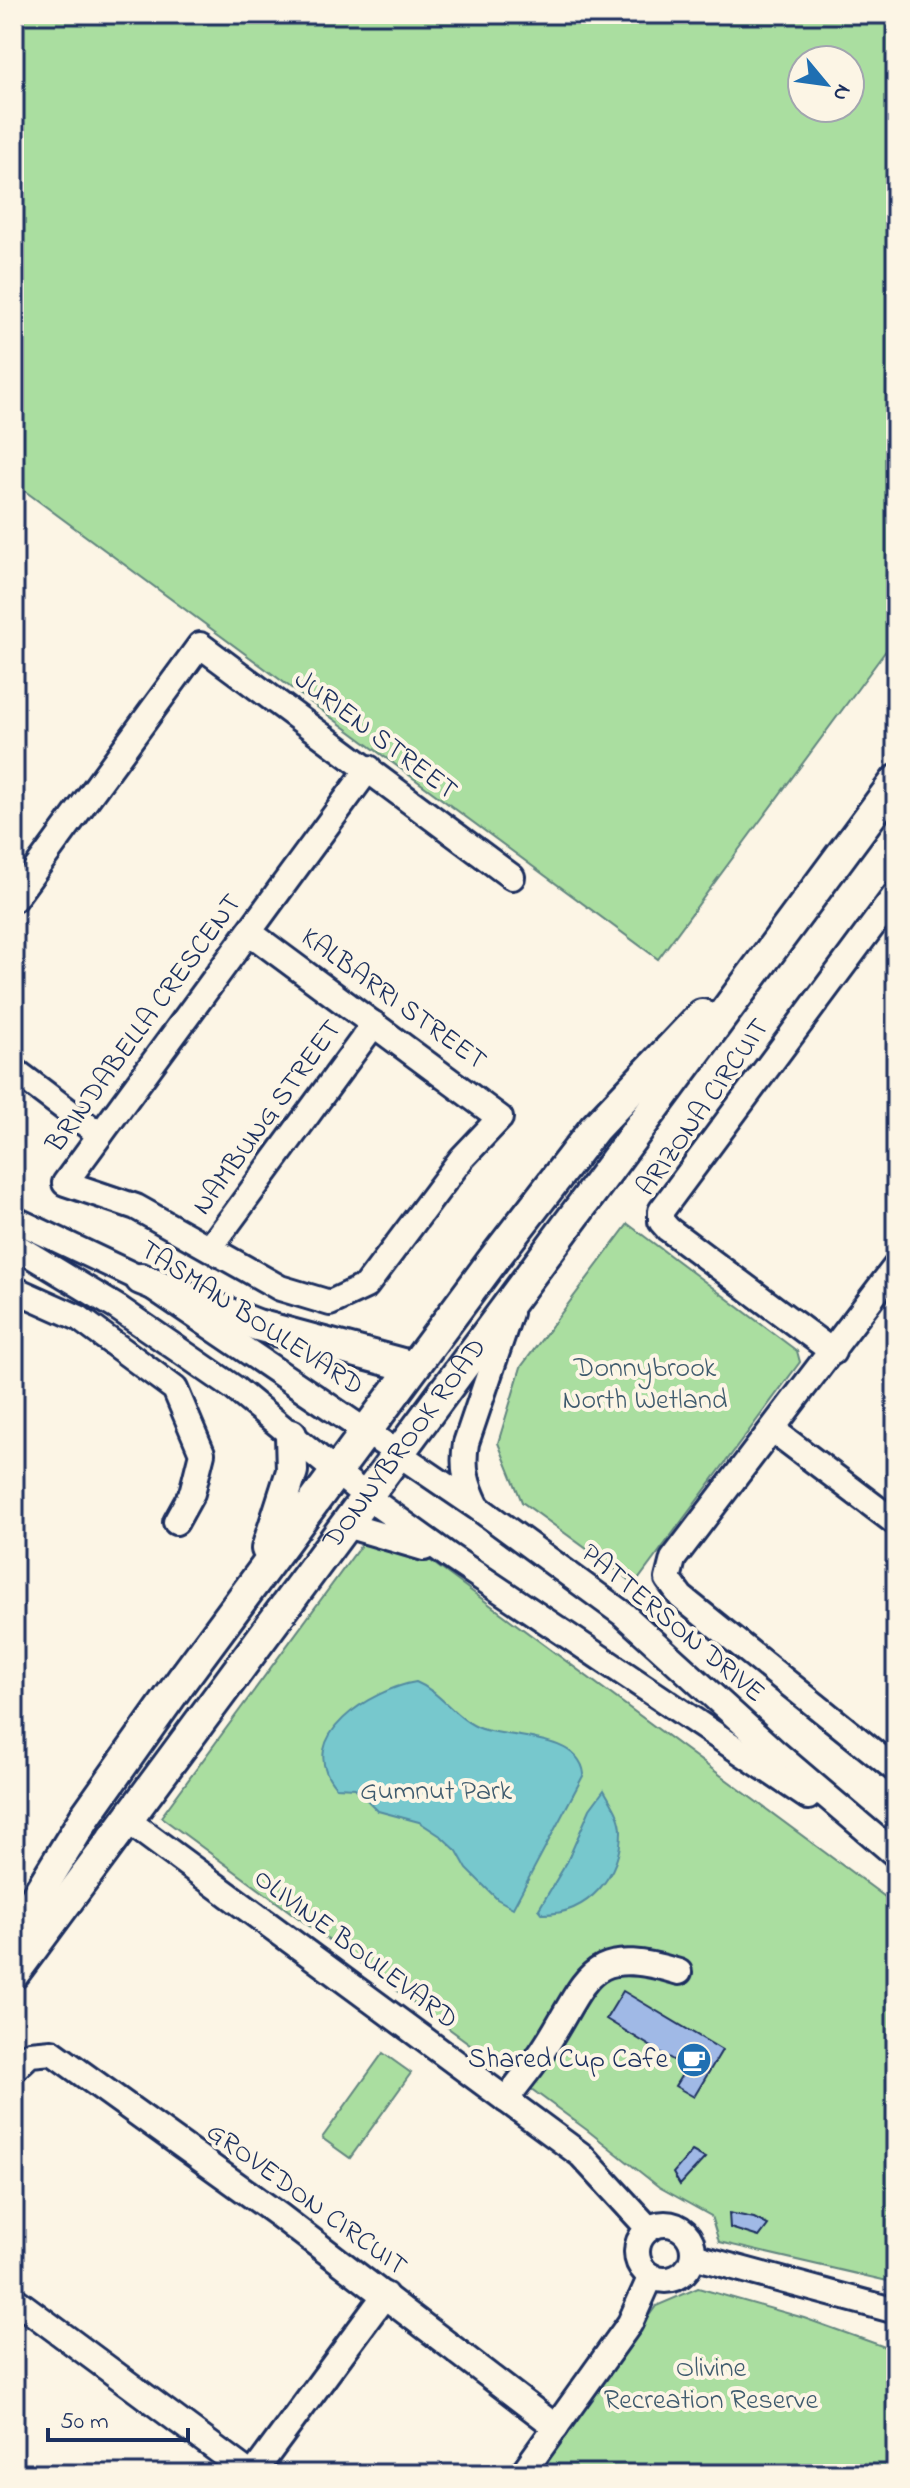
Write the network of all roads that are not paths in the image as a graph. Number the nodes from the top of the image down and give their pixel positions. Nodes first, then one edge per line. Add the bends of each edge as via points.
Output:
1 (369, 768) junction
2 (896, 781) edge
3 (512, 877) dead end
4 (896, 894) edge
5 (14, 899) edge
6 (797, 914) junction
7 (249, 932) junction
8 (374, 1024) junction
9 (14, 1070) edge
10 (500, 1118) joint
11 (100, 1135) junction
12 (14, 1219) edge
13 (14, 1245) edge
14 (210, 1248) junction
15 (896, 1266) edge
16 (141, 1279) junction
17 (14, 1289) edge
18 (517, 1292) junction
19 (887, 1298) edge
20 (833, 1352) junction
21 (413, 1367) junction
22 (367, 1429) junction
23 (773, 1430) junction
24 (291, 1435) junction
25 (399, 1452) junction
26 (335, 1472) junction
27 (367, 1497) junction
28 (477, 1507) junction
29 (176, 1522) dead end
30 (896, 1523) edge
31 (346, 1525) junction
32 (449, 1556) junction
33 (252, 1584) junction
34 (896, 1770) edge
35 (127, 1820) junction
36 (896, 1856) edge
37 (14, 1933) edge
38 (679, 1972) dead end
39 (14, 1973) edge
40 (14, 2069) edge
41 (506, 2100) junction
42 (649, 2229) junction
43 (693, 2256) junction
44 (651, 2276) junction
45 (385, 2295) junction
46 (14, 2299) edge
47 (896, 2311) edge
48 (556, 2427) junction
49 (251, 2474) edge
50 (522, 2474) edge

1 - 3 street, JURIEN STREET
1 - 5 street, JURIEN STREET via 200,645
1 - 7 street, BRINDABELLA CRESCENT
2 - 6 main road, DONNYBROOK ROAD
4 - 20 street, ARIZONA CIRCUIT via 661,1211 668,1229
6 - 18 main road, DONNYBROOK ROAD
6 - 21 main road, DONNYBROOK ROAD via 594,1129
7 - 8 street, KALBARRI STREET
7 - 11 street, BRINDABELLA CRESCENT
8 - 10 street, KALBARRI STREET
8 - 14 street, NAMBUNG STREET
9 - 11 street
10 - 14 street, BRINDABELLA CRESCENT via 354,1295 330,1303 280,1288
11 - 14 street, BRINDABELLA CRESCENT via 65,1183 136,1207
12 - 16 street, TASMAN BOULEVARD
13 - 24 street via 118,1308 234,1388
15 - 19 street
16 - 21 main road via 257,1325
16 - 22 street, TASMAN BOULEVARD
17 - 29 street via 79,1318 175,1389 202,1453 192,1493
18 - 25 main road, DONNYBROOK ROAD
18 - 28 street via 466,1443 466,1483
19 - 20 street
20 - 23 street
21 - 22 main road, DONNYBROOK ROAD
22 - 25 street, TASMAN BOULEVARD
22 - 26 main road, DONNYBROOK ROAD
23 - 30 street
23 - 34 street via 673,1559 668,1579 681,1597
24 - 26 street
24 - 33 main road via 292,1471
25 - 27 main road, DONNYBROOK ROAD
25 - 28 street, PATTERSON DRIVE
26 - 27 street, PATTERSON DRIVE
26 - 33 main road, DONNYBROOK ROAD
27 - 31 main road, DONNYBROOK ROAD
27 - 32 street, PATTERSON DRIVE
28 - 36 street, PATTERSON DRIVE via 623,1614
31 - 32 street
31 - 35 main road, DONNYBROOK ROAD
32 - 36 street, PATTERSON DRIVE
33 - 37 main road, DONNYBROOK ROAD via 87,1814
35 - 39 main road, DONNYBROOK ROAD
35 - 41 street, OLIVINE BOULEVARD
38 - 41 street via 629,1961 609,1963 587,1978
40 - 45 street, GROVEDON CIRCUIT via 30,2054 52,2052
41 - 42 street, OLIVINE BOULEVARD via 581,2155
42 - 43 street via 667,2224 681,2229
42 - 44 street via 637,2253
43 - 44 street via 675,2278
43 - 47 street
44 - 48 street via 630,2323
45 - 48 street, GROVEDON CIRCUIT
45 - 49 street
46 - 49 street
48 - 50 street

